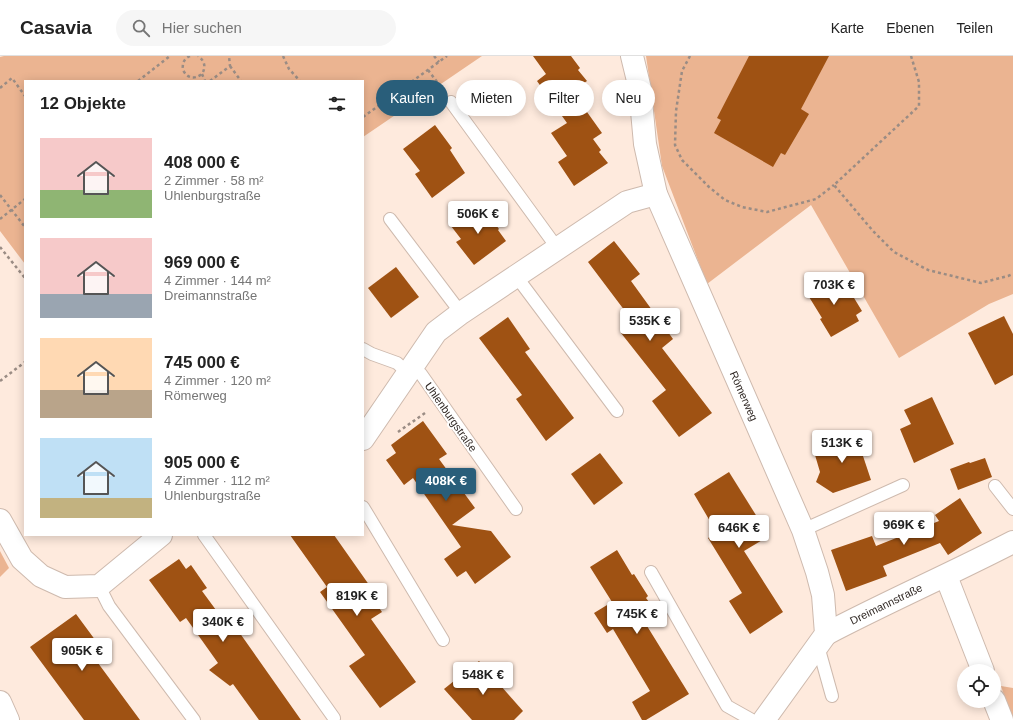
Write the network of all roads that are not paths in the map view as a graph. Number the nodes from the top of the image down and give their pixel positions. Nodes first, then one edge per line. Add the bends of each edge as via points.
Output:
1 (632, 56) edge
2 (451, 102) dead end
3 (656, 194) junction
4 (390, 219) dead end
5 (558, 249) junction
6 (516, 276) junction
7 (461, 313) junction
8 (364, 350) edge
9 (410, 370) junction
10 (617, 411) dead end
11 (364, 438) edge
12 (903, 485) dead end
13 (995, 486) dead end
14 (364, 509) edge
15 (516, 509) dead end
16 (1013, 509) edge
17 (0, 520) edge
18 (802, 530) junction
19 (160, 536) edge
20 (205, 536) edge
21 (1013, 542) edge
22 (652, 572) dead end
23 (946, 576) junction
24 (99, 586) junction
25 (443, 640) dead end
26 (822, 640) junction
27 (980, 664) edge
28 (832, 696) dead end
29 (0, 702) edge
30 (997, 708) edge
31 (334, 718) dead end
32 (8, 720) edge
33 (194, 720) edge
34 (752, 720) edge
35 (764, 720) edge
36 (1002, 720) edge

1 - 3 street, Römerweg via 640,89 645,144
2 - 5 lane
3 - 5 street via 627,202
3 - 18 street, Römerweg
4 - 7 lane
5 - 6 street
6 - 7 street
6 - 10 lane
7 - 9 street via 436,332
8 - 9 lane, Uhlenburgstraße
9 - 11 street
9 - 15 lane, Uhlenburgstraße via 421,374
12 - 18 lane
13 - 16 lane
14 - 25 lane
17 - 24 street via 22,560 41,576 65,586
18 - 26 street, Römerweg via 823,595
19 - 24 street
20 - 31 lane
21 - 23 street, Dreimannstraße
22 - 34 lane via 727,706
23 - 26 street, Dreimannstraße via 875,608
23 - 27 street
24 - 33 lane via 108,606
26 - 28 lane
26 - 35 street
29 - 32 street
30 - 36 street

